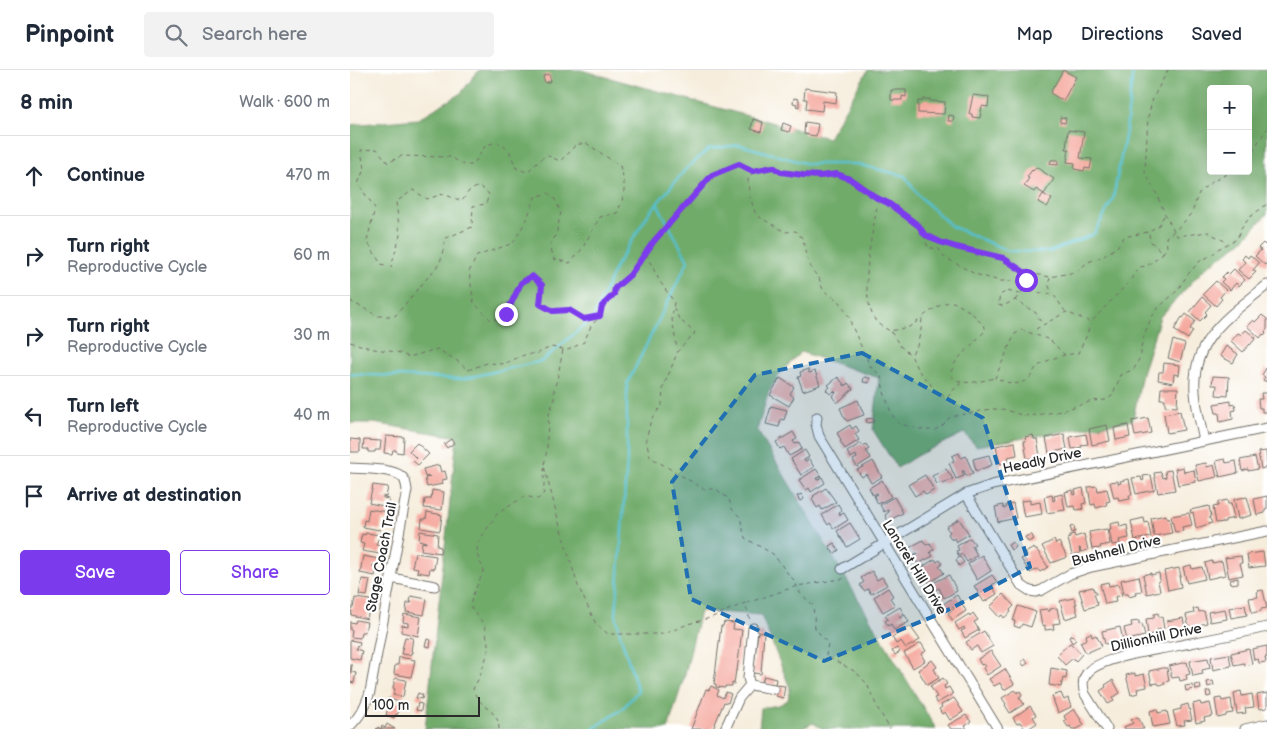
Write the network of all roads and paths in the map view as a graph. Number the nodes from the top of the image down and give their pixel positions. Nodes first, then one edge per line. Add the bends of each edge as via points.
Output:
1 (1168, 70) edge
2 (1267, 129) edge
3 (1252, 150) edge
4 (753, 171) junction
5 (1226, 175) edge
6 (880, 199) junction
7 (1267, 204) edge
8 (1165, 214) junction
9 (1174, 231) junction
10 (1148, 232) junction
11 (924, 234) junction
12 (1229, 244) junction
13 (1163, 253) junction
14 (646, 254) junction
15 (1028, 273) junction
16 (1050, 277) junction
17 (1026, 284) junction
18 (1267, 285) edge
19 (1026, 287) junction
20 (1020, 294) junction
21 (1052, 294) junction
22 (350, 300) edge
23 (1015, 300) junction
24 (674, 308) junction
25 (1066, 312) junction
26 (600, 316) junction
27 (922, 318) junction
28 (1091, 322) junction
29 (1043, 325) junction
30 (1036, 329) dead end
31 (890, 331) junction
32 (350, 342) edge
33 (563, 350) junction
34 (678, 351) junction
35 (910, 355) junction
36 (1065, 355) junction
37 (995, 378) junction
38 (960, 382) junction
39 (817, 417) dead end
40 (1267, 428) edge
41 (1204, 441) junction
42 (544, 466) junction
43 (350, 468) edge
44 (966, 494) junction
45 (1267, 531) edge
46 (884, 544) junction
47 (842, 569) dead end
48 (391, 578) junction
49 (847, 578) dead end
50 (435, 586) dead end
51 (797, 586) junction
52 (745, 603) junction
53 (1267, 627) edge
54 (753, 628) joint
55 (750, 685) junction
56 (774, 689) dead end
57 (1267, 724) edge
58 (350, 726) edge
59 (499, 729) edge
60 (725, 729) edge
61 (890, 729) edge
62 (998, 729) edge
63 (1107, 729) edge
64 (1245, 729) edge

1 - 8 path via 1153,98 1148,117 1145,173
2 - 3 path
4 - 6 path via 773,167 781,172 803,175 837,174
4 - 12 path via 748,179 749,194 756,215 785,232 796,231 803,239 806,256 823,290 840,302 870,366 881,376 891,413 898,422 926,430 935,430 950,417 991,409 1029,416 1106,400 1112,396 1122,375 1134,369 1141,355 1144,334 1159,307 1178,291 1200,261
4 - 14 path via 739,164 712,175
5 - 9 path via 1198,195 1192,211
6 - 11 path via 919,226
6 - 31 path via 867,282 869,306 876,322
7 - 12 path via 1250,217 1237,239
8 - 9 path
8 - 10 path via 1159,225
9 - 12 path via 1177,236 1208,232
9 - 13 path via 1166,237 1167,247
10 - 13 path via 1150,241
10 - 16 path via 1124,237 1117,247 1076,272
11 - 15 path via 956,247 1003,258
11 - 17 path via 928,248 938,248 944,257 975,274
13 - 28 path via 1147,266 1138,267 1129,282
14 - 24 path via 674,302
14 - 26 path via 615,288 614,294 602,306
15 - 16 path
15 - 17 path
16 - 21 path via 1048,284
17 - 19 path
18 - 41 street via 1220,324 1200,355 1194,392
19 - 20 path
19 - 21 path via 1032,292
20 - 23 path
20 - 23 path via 1007,291 1000,296 998,305
21 - 25 path
22 - 26 path via 378,316 395,316 440,263 446,238 472,227 473,206 486,204 489,194 479,186 462,201 443,194 427,199 413,190 396,202 400,235 391,267 381,264 367,241 375,208 358,184 364,169 361,150 377,149 388,163 401,156 451,157 464,165 473,164 486,145 497,142 509,150 516,168 527,172 546,155 560,161 575,145 586,143 620,166 625,182 623,198 616,212 600,217 570,263 554,258 550,245 556,235 561,212 548,193 535,198 514,243 477,256 469,272 474,303 492,321 506,314 521,283 532,276 542,285 540,304 553,311 569,310 584,319
23 - 29 path via 1036,313
24 - 34 path via 672,319
24 - 34 path via 679,319 695,333
25 - 28 path
25 - 29 path
26 - 33 path via 584,342
27 - 31 path via 909,327
27 - 35 path via 917,346
27 - 38 path via 944,303 954,302 971,312 985,327 985,331 956,361 950,374
28 - 36 path via 1078,353
29 - 30 path
31 - 35 path
32 - 33 path via 410,357 437,349 468,370 487,363 503,364 551,347
33 - 42 path via 554,400 548,414 548,449
34 - 51 path via 663,388 662,405 651,420 646,439 650,457 704,489 716,489 729,499 732,509 740,517 745,538 773,554
35 - 38 path via 933,389 948,397
36 - 37 path via 1036,368 1030,378 1020,384
36 - 37 path via 1050,340 1022,330 1015,334
37 - 38 path
39 - 46 street, Lancret Hill Drive via 819,436
40 - 41 street, Headly Drive
41 - 44 street, Headly Drive via 992,485
42 - 52 path via 578,586 596,624 608,634 664,634
42 - 59 path via 544,493 538,499 525,496 496,514 478,542 477,553 484,568 470,606 485,626 489,650 473,689 478,700 496,715
43 - 48 street, Stage Coach Trail via 395,472 406,482
44 - 45 street, Bushnell Drive via 1021,585 1036,592 1091,567
44 - 46 street, Headly Drive
46 - 47 street, Headly Drive
46 - 62 street, Lancret Hill Drive
48 - 50 street
48 - 58 street, Stage Coach Trail via 370,692 361,715
49 - 51 path
51 - 52 path
51 - 61 path via 813,605 815,628 828,644 826,656 856,672 867,684
52 - 54 path
53 - 63 street, Dillionhill Drive via 1126,656 1094,667 1086,674 1085,694
54 - 55 street
55 - 56 street
55 - 60 street via 739,698
57 - 64 street

